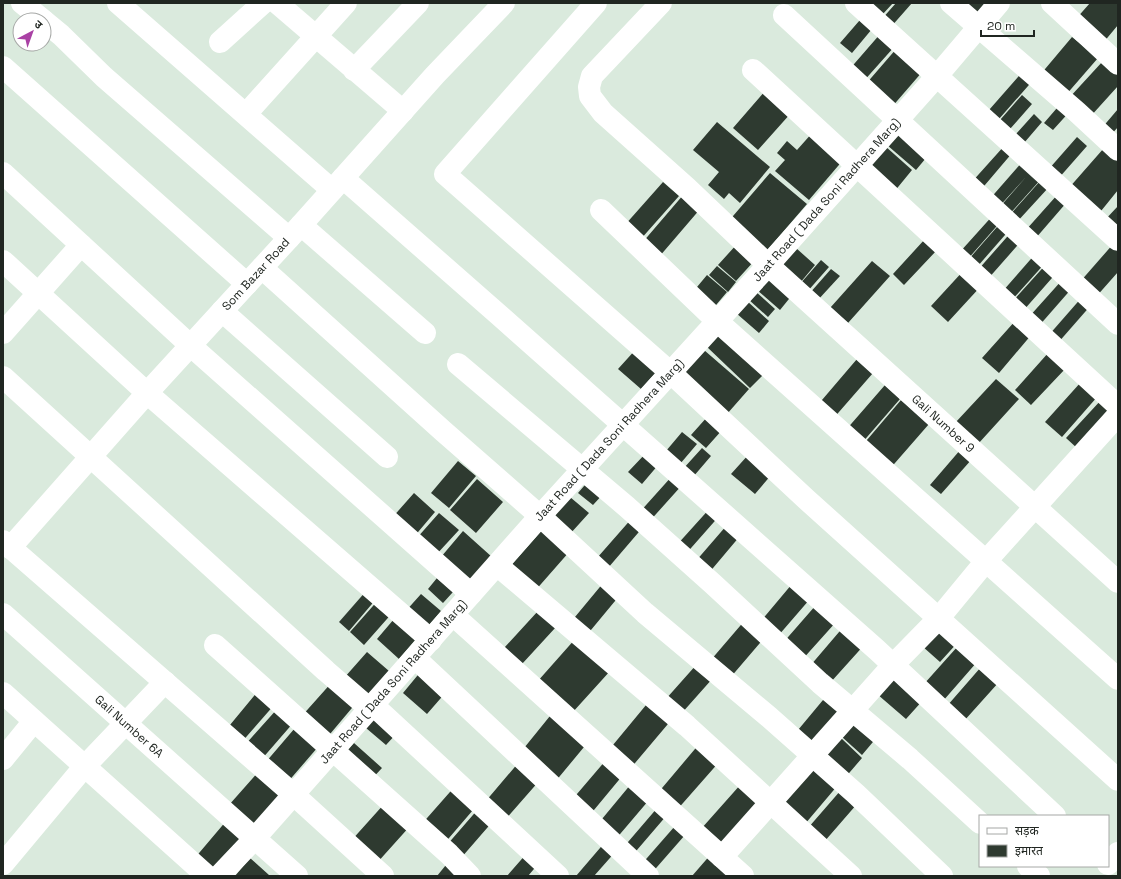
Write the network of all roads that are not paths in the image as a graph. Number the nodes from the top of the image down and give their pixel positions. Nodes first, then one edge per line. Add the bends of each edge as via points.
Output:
1 (22, 3) edge
2 (118, 3) edge
3 (262, 3) edge
4 (277, 3) edge
5 (346, 3) edge
6 (418, 3) edge
7 (504, 3) edge
8 (596, 3) edge
9 (661, 3) edge
10 (856, 3) edge
11 (951, 3) edge
12 (999, 3) edge
13 (1066, 7) edge
14 (32, 12) edge
15 (784, 15) dead end
16 (52, 28) edge
17 (978, 28) junction
18 (315, 36) junction
19 (220, 42) dead end
20 (1118, 64) edge
21 (3, 67) edge
22 (354, 70) junction
23 (753, 70) dead end
24 (937, 76) junction
25 (403, 111) junction
26 (246, 114) junction
27 (898, 120) junction
28 (1118, 150) edge
29 (857, 164) junction
30 (3, 174) edge
31 (338, 184) junction
32 (601, 210) dead end
33 (295, 232) junction
34 (1118, 240) edge
35 (81, 245) junction
36 (3, 261) edge
37 (768, 265) junction
38 (262, 268) junction
39 (247, 284) junction
40 (38, 294) junction
41 (222, 311) junction
42 (717, 321) junction
43 (1118, 324) edge
44 (3, 333) edge
45 (425, 333) dead end
46 (191, 346) junction
47 (458, 364) dead end
48 (671, 373) junction
49 (3, 377) edge
50 (147, 394) junction
51 (1118, 406) edge
52 (1118, 415) edge
53 (623, 425) junction
54 (386, 457) dead end
55 (90, 458) junction
56 (582, 470) junction
57 (1034, 507) junction
58 (540, 516) junction
59 (7, 544) edge
60 (986, 561) junction
61 (497, 565) junction
62 (1118, 582) edge
63 (471, 594) junction
64 (3, 614) edge
65 (453, 615) junction
66 (939, 618) junction
67 (431, 640) junction
68 (215, 644) dead end
69 (415, 658) junction
70 (893, 665) junction
71 (1118, 678) edge
72 (164, 682) junction
73 (3, 693) edge
74 (371, 707) junction
75 (853, 711) junction
76 (34, 721) junction
77 (125, 723) junction
78 (332, 750) junction
79 (812, 756) junction
80 (3, 759) edge
81 (84, 767) junction
82 (1118, 780) edge
83 (293, 794) junction
84 (770, 803) junction
85 (1054, 815) edge
86 (979, 822) edge
87 (255, 838) junction
88 (1118, 853) edge
89 (722, 857) junction
90 (1109, 863) edge
91 (3, 864) edge
92 (1029, 867) edge
93 (1105, 867) edge
94 (207, 876) edge
95 (219, 876) edge
96 (297, 876) edge
97 (383, 876) edge
98 (470, 876) edge
99 (558, 876) edge
100 (648, 876) edge
101 (743, 876) edge
102 (851, 876) edge
103 (942, 876) edge
104 (1039, 876) edge
105 (1098, 876) edge

1 - 14 street
2 - 26 street
3 - 19 street
4 - 18 street
5 - 18 street
6 - 22 street
7 - 25 street, Som Bazar Road
8 - 48 street via 445,174
9 - 37 street, Gali Number 9 via 592,76 590,96 603,113
10 - 24 street
11 - 17 street
12 - 17 street, Jaat Road ( Dada Soni Radhera Marg)
13 - 20 street
15 - 27 street
16 - 33 street via 104,77
17 - 24 street, Jaat Road ( Dada Soni Radhera Marg)
17 - 28 street
18 - 22 street
18 - 26 street
21 - 39 street
22 - 25 street
23 - 29 street
24 - 27 street, Jaat Road ( Dada Soni Radhera Marg)
24 - 34 street
25 - 31 street, Som Bazar Road
26 - 31 street
27 - 29 street, Jaat Road ( Dada Soni Radhera Marg)
27 - 43 street
29 - 37 street, Jaat Road ( Dada Soni Radhera Marg)
29 - 51 street
30 - 35 street
31 - 33 street, Som Bazar Road
31 - 53 street via 500,314
32 - 42 street
33 - 38 street, Som Bazar Road
33 - 45 street
35 - 40 street
35 - 46 street
36 - 40 street
37 - 42 street, Jaat Road ( Dada Soni Radhera Marg)
37 - 57 street, Gali Number 9
38 - 39 street, Som Bazar Road
38 - 58 street
39 - 41 street, Som Bazar Road
40 - 44 street
40 - 50 street
41 - 46 street, Som Bazar Road
41 - 54 street
42 - 48 street, Jaat Road ( Dada Soni Radhera Marg)
42 - 60 street
46 - 50 street, Som Bazar Road
46 - 63 street
47 - 56 street
48 - 53 street, Jaat Road ( Dada Soni Radhera Marg)
48 - 66 street
49 - 55 street
50 - 55 street, Som Bazar Road
50 - 67 street
52 - 57 street
53 - 56 street, Jaat Road ( Dada Soni Radhera Marg)
53 - 70 street
55 - 59 street, Som Bazar Road
55 - 74 street via 314,660
56 - 58 street, Jaat Road ( Dada Soni Radhera Marg)
56 - 75 street via 627,507
57 - 60 street
57 - 62 street, Gali Number 9
58 - 61 street, Jaat Road ( Dada Soni Radhera Marg)
58 - 79 street via 645,613 770,717
59 - 72 street
60 - 66 street
60 - 71 street
61 - 63 street, Jaat Road ( Dada Soni Radhera Marg)
61 - 84 street via 687,726
63 - 65 street, Jaat Road ( Dada Soni Radhera Marg)
64 - 77 street, Gali Number 6A
65 - 67 street, Jaat Road ( Dada Soni Radhera Marg)
65 - 89 street
66 - 70 street
66 - 82 street
67 - 69 street, Jaat Road ( Dada Soni Radhera Marg)
68 - 78 street
69 - 74 street, Jaat Road ( Dada Soni Radhera Marg)
69 - 100 street
70 - 75 street
70 - 85 street
72 - 77 street
72 - 83 street
73 - 76 street
74 - 78 street, Jaat Road ( Dada Soni Radhera Marg)
74 - 99 street
75 - 79 street
75 - 86 street
76 - 80 street
76 - 81 street
77 - 81 street
77 - 87 street, Gali Number 6A
78 - 83 street, Jaat Road ( Dada Soni Radhera Marg)
78 - 98 street via 449,854
79 - 84 street
79 - 103 street
81 - 91 street
81 - 94 street
83 - 87 street, Jaat Road ( Dada Soni Radhera Marg)
83 - 97 street
84 - 89 street
84 - 102 street
87 - 95 street, Jaat Road ( Dada Soni Radhera Marg)
87 - 96 street, Gali Number 6A
88 - 90 street
89 - 101 street
92 - 104 street
93 - 105 street

